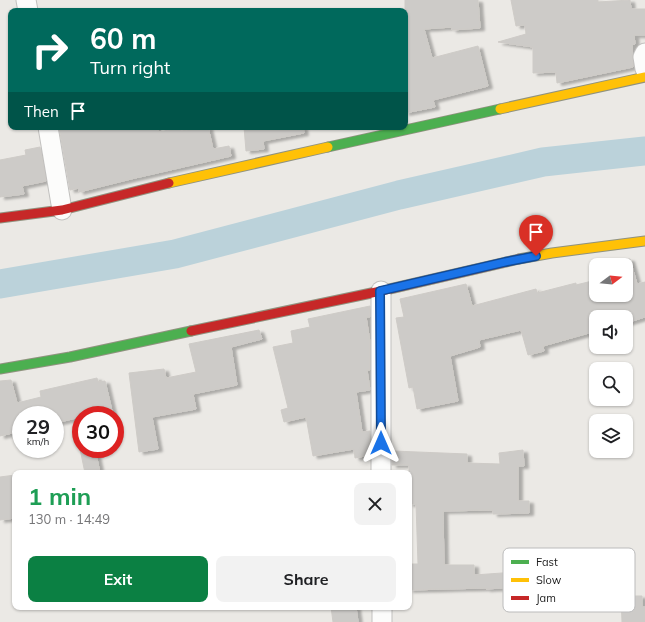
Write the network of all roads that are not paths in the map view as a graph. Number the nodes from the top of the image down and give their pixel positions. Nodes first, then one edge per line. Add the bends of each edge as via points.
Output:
1 (645, 53) edge
2 (645, 69) edge
3 (645, 77) edge
4 (408, 129) edge
5 (49, 130) edge
6 (405, 130) edge
7 (62, 210) junction
8 (0, 218) edge
9 (645, 242) edge
10 (380, 291) junction
11 (0, 369) edge
12 (381, 470) edge
13 (382, 610) edge
14 (382, 622) edge

1 - 2 street
3 - 4 street
5 - 7 street
6 - 7 street via 142,189
7 - 8 street
9 - 10 street via 552,253
10 - 11 street via 70,357
10 - 12 street
13 - 14 street

